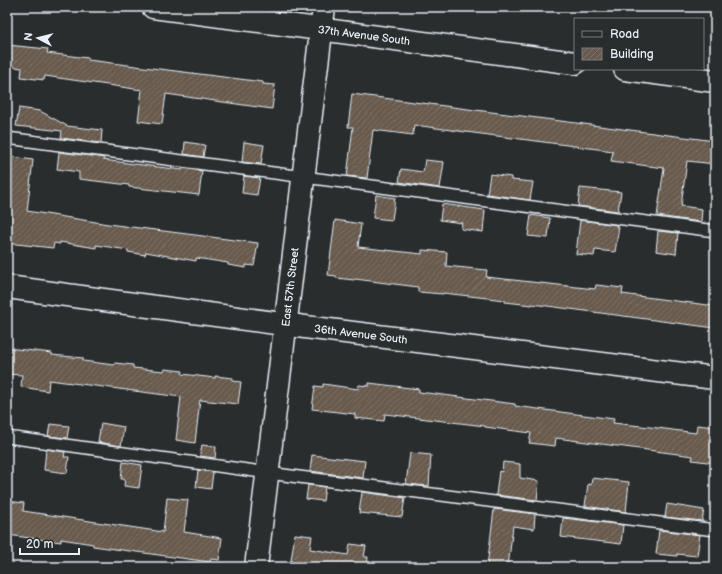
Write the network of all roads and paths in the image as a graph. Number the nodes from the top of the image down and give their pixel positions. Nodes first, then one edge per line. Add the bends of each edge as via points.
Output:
1 (152, 7) edge
2 (324, 7) edge
3 (321, 29) junction
4 (574, 62) edge
5 (632, 70) edge
6 (715, 81) edge
7 (7, 138) edge
8 (303, 178) junction
9 (715, 231) edge
10 (7, 287) edge
11 (286, 324) junction
12 (715, 378) edge
13 (7, 437) edge
14 (267, 472) junction
15 (715, 530) edge
16 (256, 567) edge

1 - 3 street, 37th Avenue South
2 - 3 street, East 57th Street
3 - 4 street, 37th Avenue South
3 - 8 street, East 57th Street
5 - 6 street
7 - 8 lane
8 - 9 lane
8 - 11 street, East 57th Street
10 - 11 street, 36th Avenue South
11 - 12 street, 36th Avenue South
11 - 14 street, East 57th Street
13 - 14 lane
14 - 15 lane
14 - 16 street, East 57th Street

